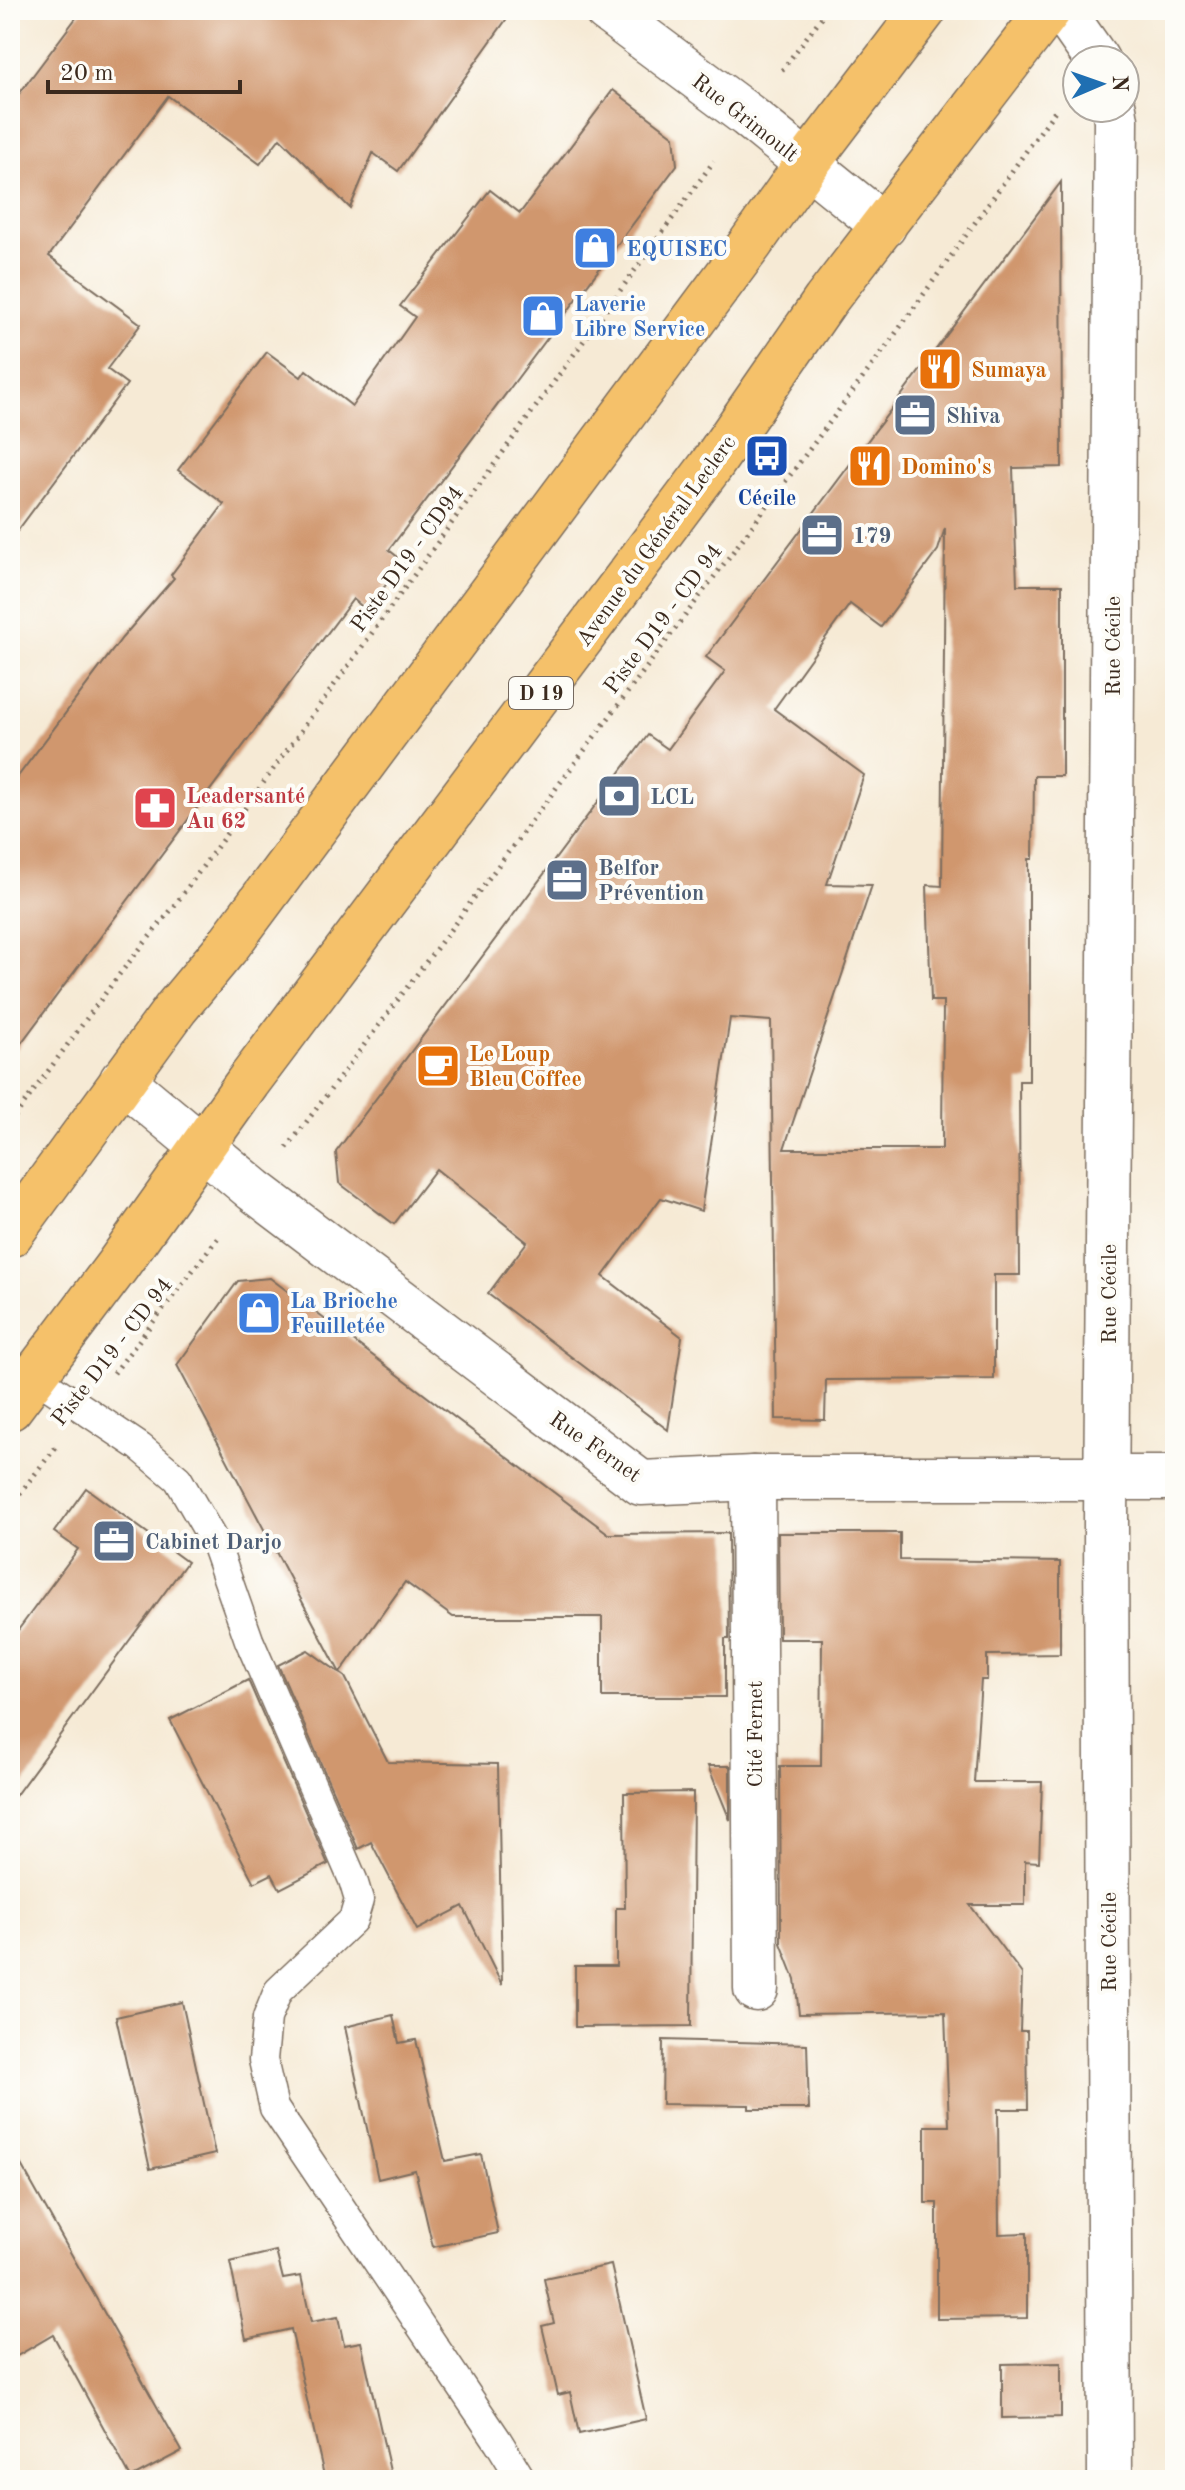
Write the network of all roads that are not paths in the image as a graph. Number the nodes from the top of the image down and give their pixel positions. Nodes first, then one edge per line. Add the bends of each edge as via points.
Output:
1 (606, 10) edge
2 (924, 10) edge
3 (1049, 10) edge
4 (1062, 10) edge
5 (1086, 44) edge
6 (1116, 124) edge
7 (806, 165) junction
8 (884, 226) junction
9 (122, 1080) junction
10 (203, 1147) junction
11 (10, 1235) edge
12 (18, 1384) edge
13 (753, 1478) junction
14 (1175, 1478) edge
15 (1107, 1480) junction
16 (756, 1989) dead end
17 (522, 2480) edge
18 (1110, 2480) edge

1 - 7 street, Rue Grimoult
2 - 7 main road
3 - 8 main road, Avenue du Général Leclerc / D 19
4 - 5 street
6 - 15 street, Rue Cécile
7 - 8 street, Rue Grimoult
7 - 9 main road
8 - 10 main road, Avenue du Général Leclerc / D 19
9 - 10 street
9 - 11 main road
10 - 12 main road, Avenue du Général Leclerc / D 19
10 - 13 street, Rue Fernet via 641,1483
12 - 17 lane via 85,1410 140,1447 178,1479 215,1543 249,1640 359,1900 353,1920 278,1991 267,2018 263,2060 274,2108
13 - 15 street, Rue Fernet
13 - 16 street, Cité Fernet
14 - 15 street, Rue Fernet
15 - 18 street, Rue Cécile

